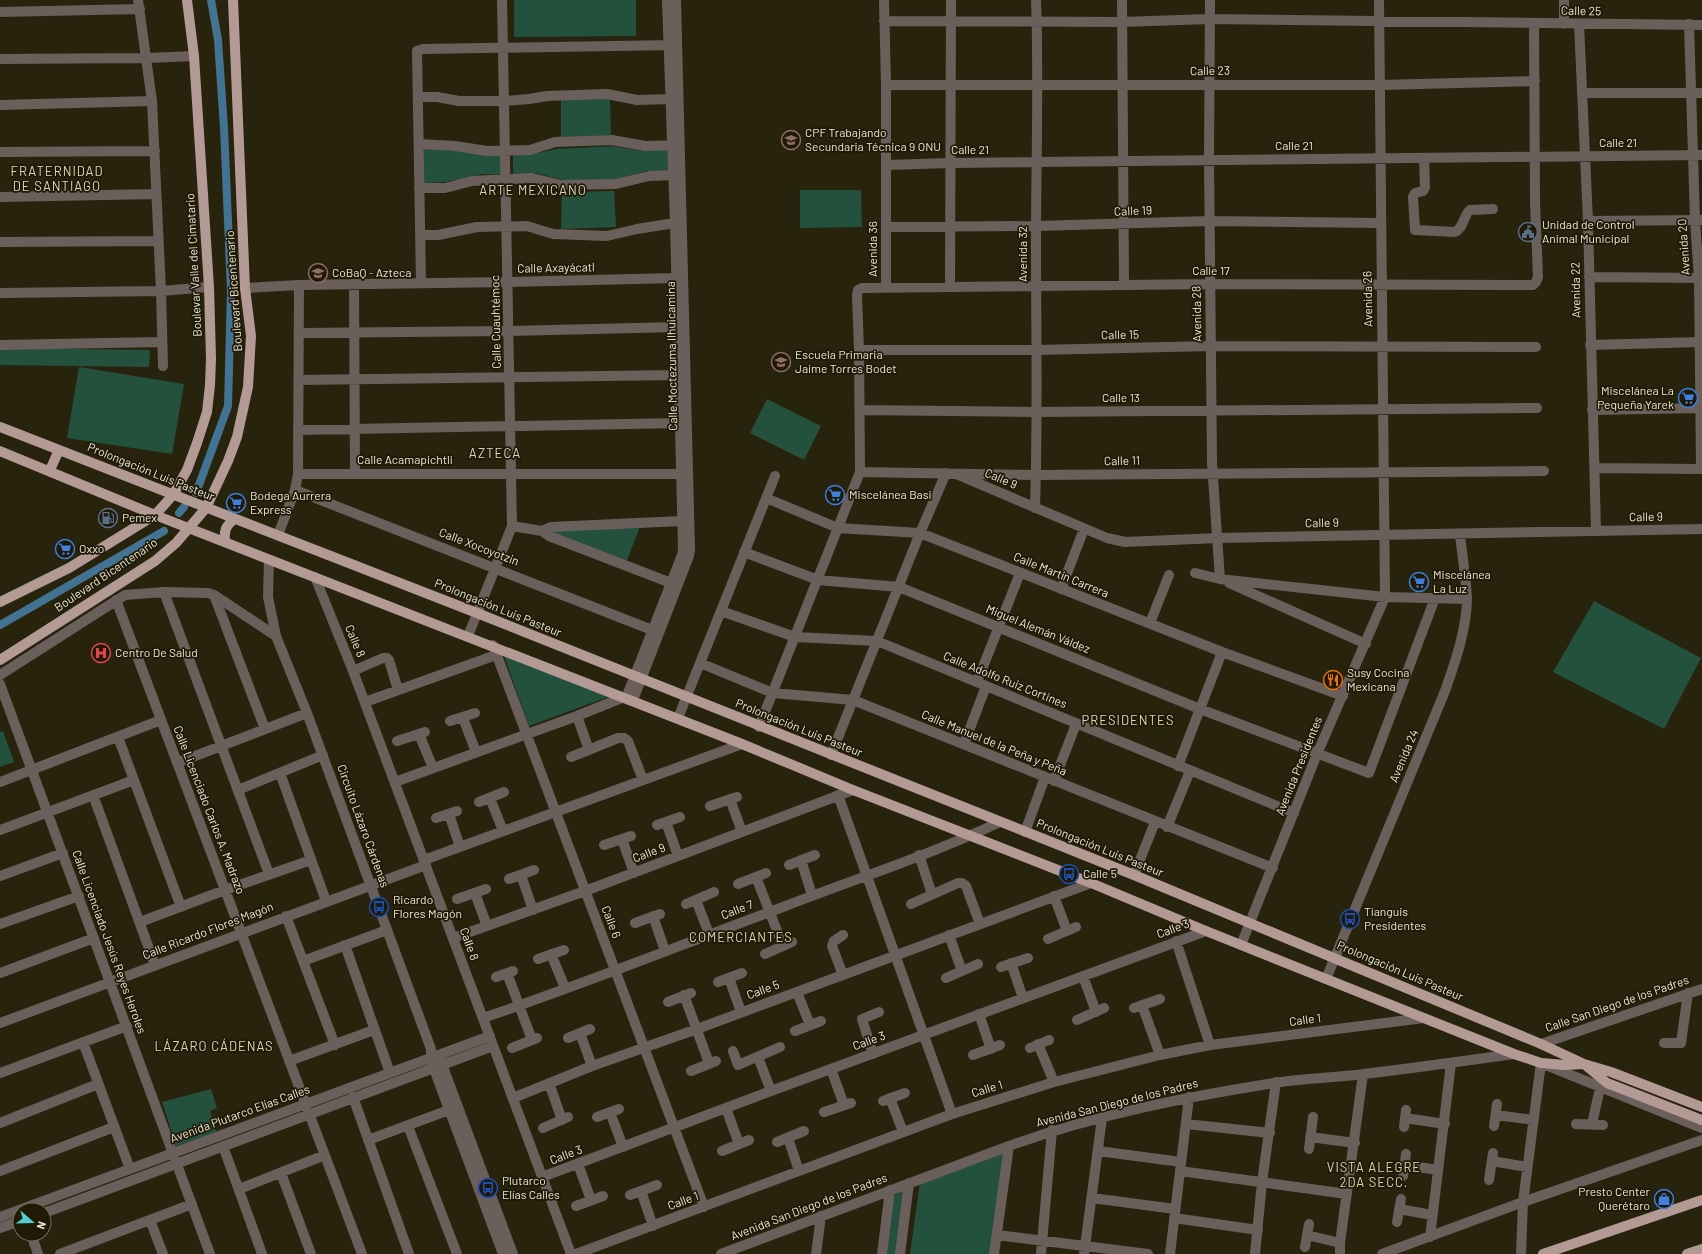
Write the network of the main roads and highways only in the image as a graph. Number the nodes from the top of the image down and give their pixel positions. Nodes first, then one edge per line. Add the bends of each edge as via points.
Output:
1 (188, 0) edge
2 (233, 0) edge
3 (0, 427) edge
4 (0, 450) edge
5 (58, 450) junction
6 (50, 470) junction
7 (173, 495) junction
8 (206, 508) junction
9 (155, 515) junction
10 (235, 519) junction
11 (188, 528) junction
12 (225, 542) junction
13 (0, 602) edge
14 (0, 660) edge
15 (1584, 1064) junction
16 (1702, 1107) edge
17 (1702, 1120) edge
18 (1702, 1200) edge
19 (1571, 1245) junction
20 (1702, 1249) edge
21 (1543, 1254) edge
22 (1559, 1254) edge
23 (1687, 1254) edge

1 - 7 main road, Boulevar Valle del Cimatario via 209,287 211,359 207,412 187,470
2 - 8 main road, Boulevard Bicentenario via 245,288 251,360 237,437
3 - 5 main road, Prolongación Luis Pasteur
4 - 6 main road, Prolongación Luis Pasteur
5 - 6 main road
5 - 7 main road, Prolongación Luis Pasteur
6 - 9 main road, Prolongación Luis Pasteur
7 - 8 main road, Prolongación Luis Pasteur
7 - 9 main road, Boulevar Valle del Cimatario
8 - 10 main road, Prolongación Luis Pasteur
8 - 11 main road, Boulevard Bicentenario
9 - 11 main road, Prolongación Luis Pasteur
9 - 13 main road, Boulevar Valle del Cimatario via 69,568
10 - 12 main road via 226,527
10 - 15 main road, Prolongación Luis Pasteur via 1134,875
11 - 12 main road, Prolongación Luis Pasteur
11 - 14 main road, Boulevard Bicentenario via 176,543 155,561
12 - 15 main road, Prolongación Luis Pasteur via 468,636 494,650 628,698 1514,1054 1541,1064
15 - 16 main road, Prolongación Luis Pasteur
15 - 17 main road, Prolongación Luis Pasteur via 1606,1083
18 - 19 main road
19 - 21 main road
19 - 22 main road
20 - 23 main road

